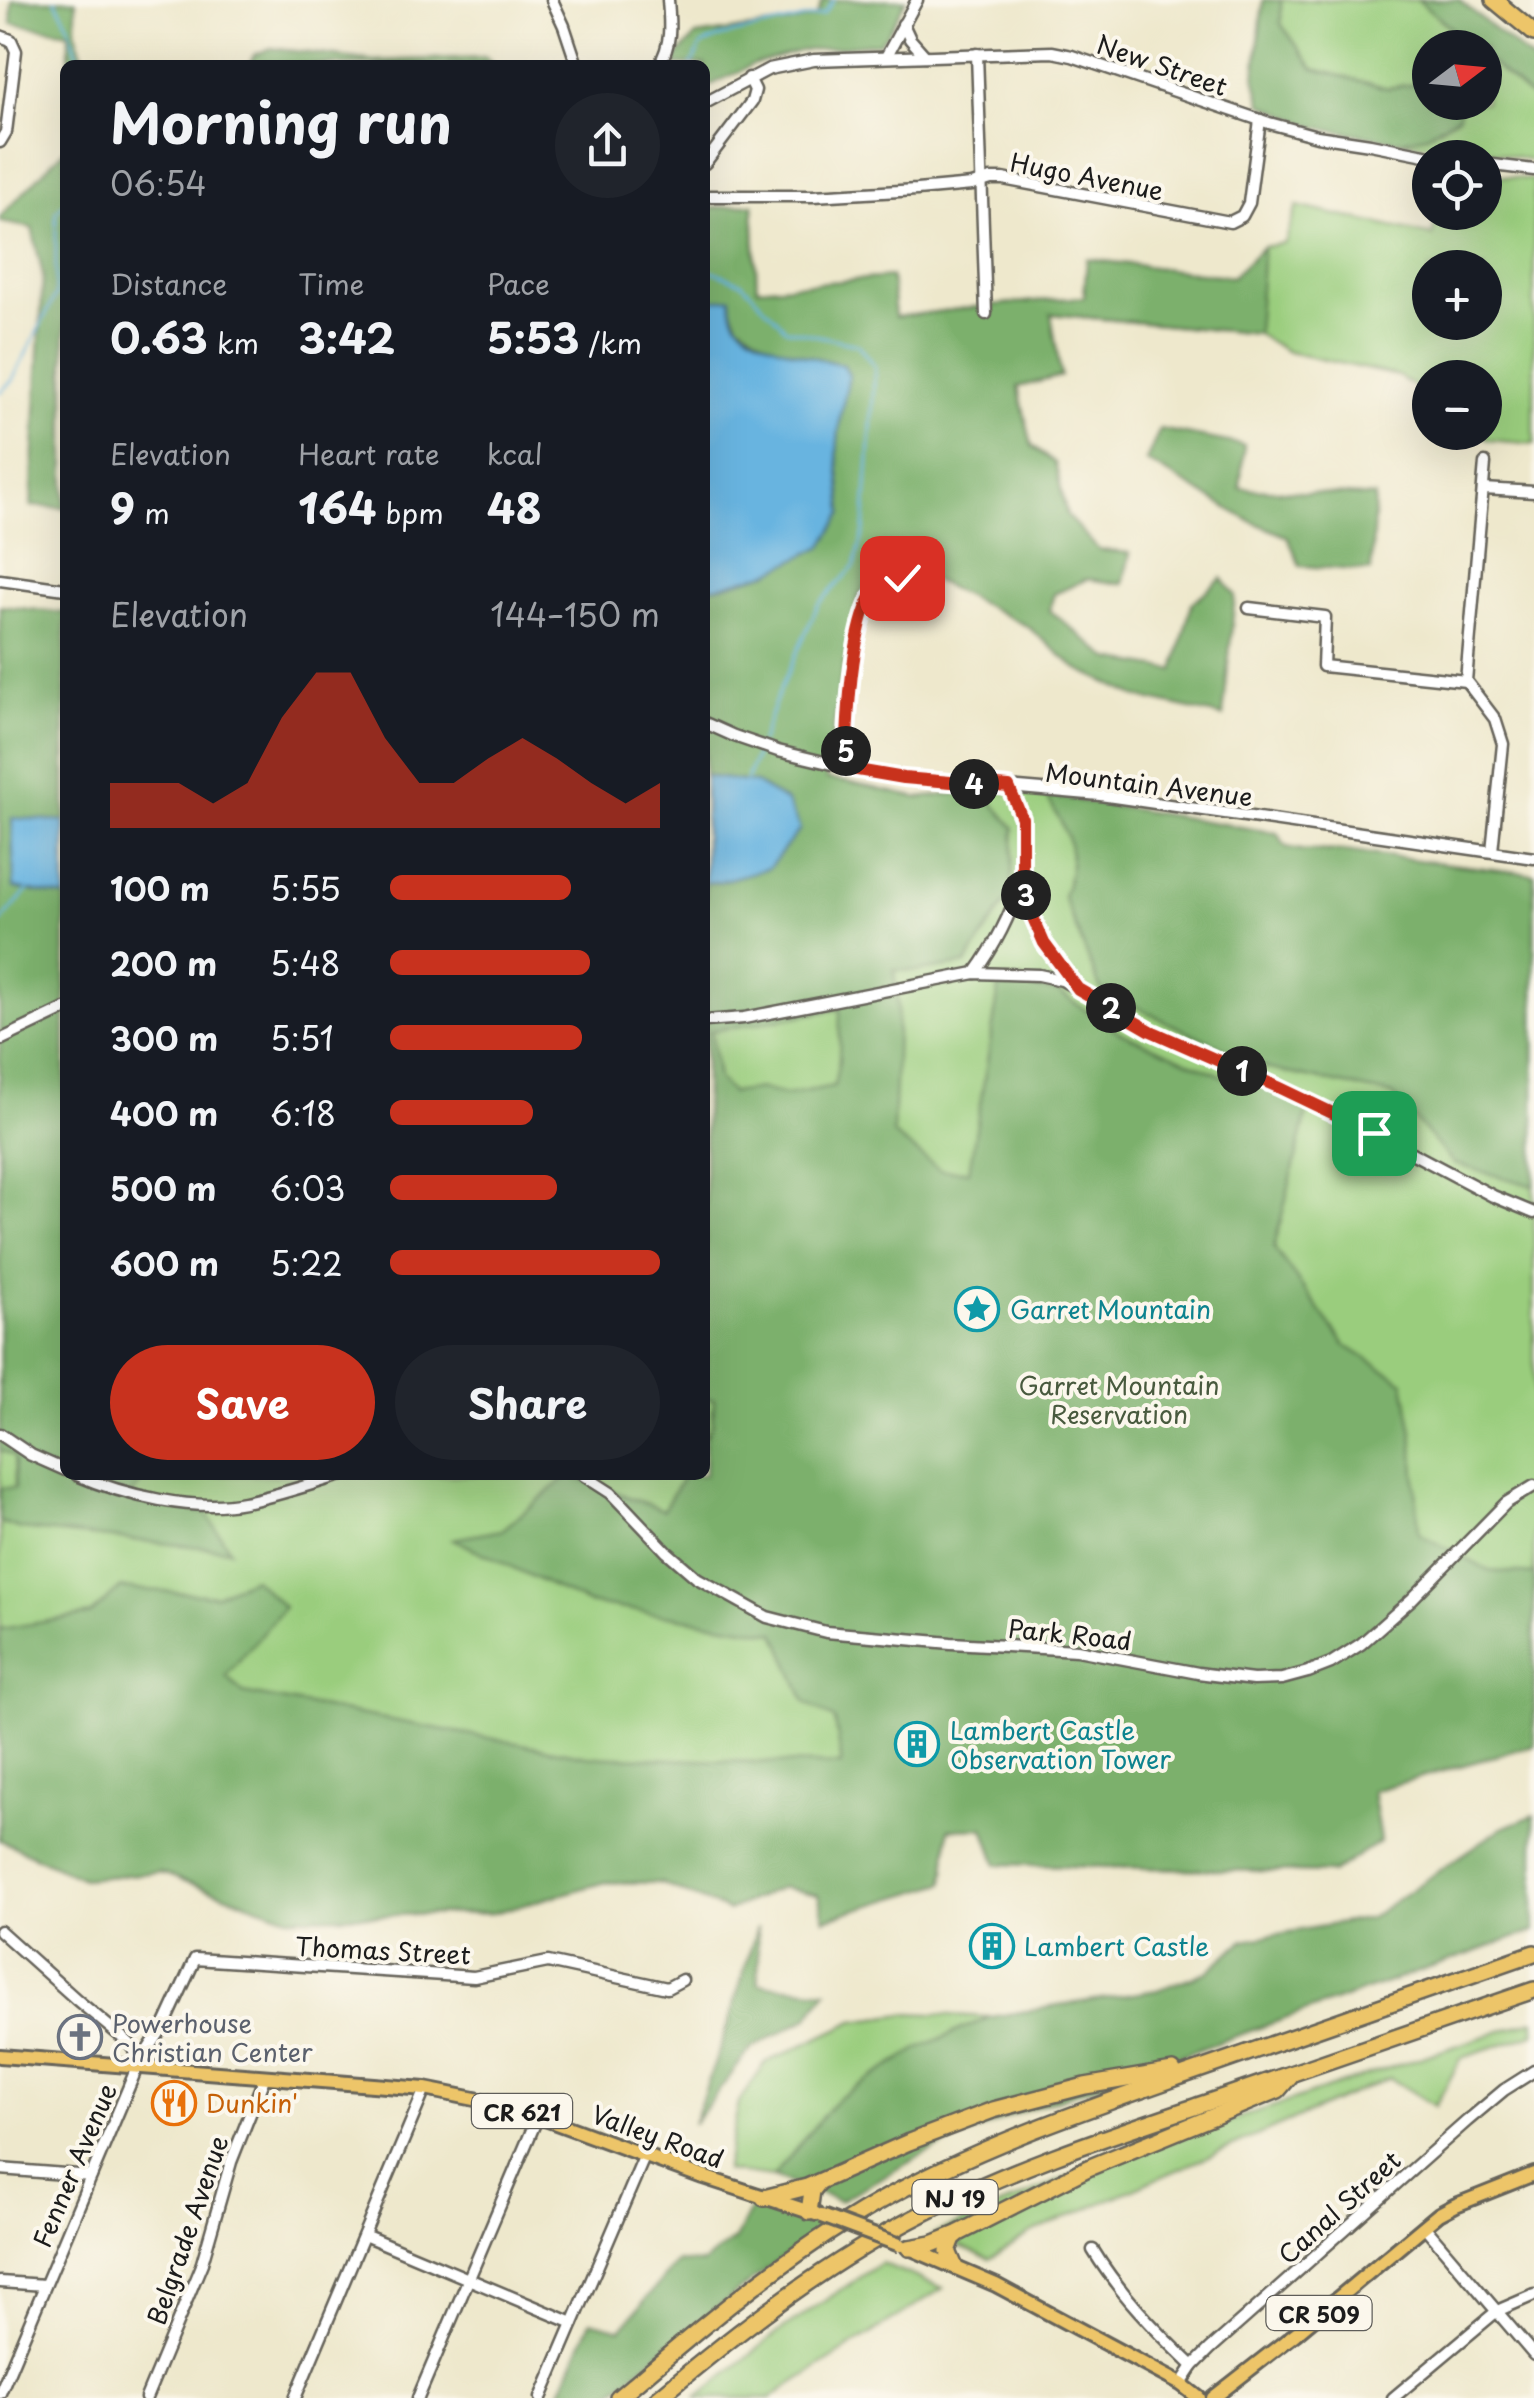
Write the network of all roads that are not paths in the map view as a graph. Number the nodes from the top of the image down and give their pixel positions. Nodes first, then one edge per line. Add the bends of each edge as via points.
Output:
1 (552, 0) edge
2 (668, 0) edge
3 (917, 0) edge
4 (1494, 0) edge
5 (903, 24) junction
6 (1534, 33) edge
7 (0, 36) edge
8 (977, 54) junction
9 (925, 56) junction
10 (886, 57) junction
11 (574, 60) edge
12 (662, 60) edge
13 (749, 78) junction
14 (710, 100) edge
15 (1260, 120) junction
16 (0, 142) edge
17 (1412, 152) edge
18 (710, 156) edge
19 (1502, 166) edge
20 (1534, 170) edge
21 (982, 182) junction
22 (710, 196) edge
23 (986, 314) dead end
24 (1485, 462) dead end
25 (1484, 489) junction
26 (1534, 492) edge
27 (0, 580) edge
28 (60, 588) edge
29 (934, 603) dead end
30 (1250, 608) dead end
31 (1466, 681) junction
32 (710, 725) edge
33 (846, 768) junction
34 (1009, 787) junction
35 (1492, 852) junction
36 (1534, 858) edge
37 (1022, 882) junction
38 (975, 973) junction
39 (1078, 989) junction
40 (60, 1011) edge
41 (710, 1021) edge
42 (0, 1040) edge
43 (1534, 1213) edge
44 (0, 1434) edge
45 (60, 1468) edge
46 (88, 1480) edge
47 (324, 1480) edge
48 (590, 1480) edge
49 (1534, 1486) edge
50 (0, 1931) edge
51 (1534, 1953) edge
52 (196, 1960) joint
53 (682, 1980) dead end
54 (1534, 1990) edge
55 (0, 2056) edge
56 (138, 2065) junction
57 (1213, 2065) junction
58 (1534, 2070) edge
59 (1293, 2072) junction
60 (266, 2076) junction
61 (424, 2089) junction
62 (538, 2116) junction
63 (645, 2155) junction
64 (0, 2169) edge
65 (1534, 2174) edge
66 (92, 2176) junction
67 (819, 2182) junction
68 (764, 2198) junction
69 (816, 2214) junction
70 (1424, 2226) junction
71 (959, 2233) junction
72 (364, 2235) junction
73 (904, 2246) junction
74 (1093, 2250) dead end
75 (954, 2265) junction
76 (467, 2278) junction
77 (0, 2282) edge
78 (45, 2285) junction
79 (1534, 2295) edge
80 (1497, 2312) junction
81 (573, 2323) junction
82 (1534, 2356) edge
83 (1193, 2366) junction
84 (1181, 2384) junction
85 (0, 2393) edge
86 (13, 2398) edge
87 (146, 2398) edge
88 (295, 2398) edge
89 (418, 2398) edge
90 (541, 2398) edge
91 (618, 2398) edge
92 (658, 2398) edge
93 (1199, 2398) edge
94 (1213, 2398) edge
95 (1393, 2398) edge

1 - 11 street
2 - 12 street via 670,40
3 - 5 street
4 - 6 highway
5 - 9 street
5 - 10 street
7 - 16 street via 16,51
8 - 9 street, New Street
8 - 15 street, New Street via 1072,56
8 - 21 street
9 - 10 street, New Street
10 - 13 street, New Street via 814,60
13 - 14 street, New Street
13 - 18 street via 752,101
15 - 17 street, New Street
15 - 21 street, Hugo Avenue via 1249,203 1230,222 1015,180
19 - 20 street
21 - 22 street, Hugo Avenue via 848,194
21 - 23 street
24 - 25 street
25 - 26 street
25 - 31 street
27 - 28 street
29 - 33 street via 910,580 895,577 868,601 850,689
30 - 31 street via 1325,617 1323,666
31 - 35 street via 1496,719 1503,744
32 - 33 street, Mountain Avenue
33 - 34 street, Mountain Avenue
34 - 35 street, Mountain Avenue
34 - 37 street via 1022,818
35 - 36 street, Mountain Avenue
37 - 38 street via 1007,923
37 - 39 street via 1044,943
38 - 39 street via 1039,975
38 - 41 street
39 - 43 street via 1151,1031
40 - 42 street
44 - 45 street
46 - 47 street via 196,1504 242,1503
48 - 49 street, Park Road via 697,1578 767,1617 826,1632 1077,1650 1253,1680 1308,1672 1361,1644 1506,1503
50 - 56 street via 129,2043
51 - 57 highway, NJ 19
52 - 53 street, Thomas Street via 474,1977 548,1962 667,1988
52 - 56 street, Fenner Avenue
54 - 59 highway, NJ 19
55 - 56 main road, Valley Road / CR 621
56 - 60 main road, Valley Road / CR 621
56 - 66 street, Fenner Avenue
57 - 67 highway via 1085,2086 993,2110
57 - 91 highway, NJ 19 via 1004,2141 880,2202 764,2277
58 - 83 street, Canal Street via 1467,2121
59 - 71 highway via 1278,2090 1088,2168
59 - 92 highway, NJ 19 via 1048,2158 925,2212 809,2280
60 - 61 main road, Valley Road / CR 621
60 - 87 street, Belgrade Avenue
61 - 62 main road, Valley Road / CR 621
61 - 72 street
62 - 63 main road, Valley Road / CR 621
62 - 76 street
63 - 68 main road, Valley Road / CR 621
63 - 81 street
64 - 66 street
65 - 70 main road, CR 509 via 1456,2205
66 - 78 street, Fenner Avenue
67 - 68 highway
67 - 69 highway via 809,2200
68 - 69 main road, Valley Road / CR 621
69 - 73 main road, Valley Road / CR 621, bridge
70 - 80 street
70 - 94 main road, CR 509
71 - 73 highway
71 - 75 highway via 948,2250
72 - 76 street
72 - 88 street
73 - 75 main road, Valley Road / CR 621
74 - 83 street
75 - 84 main road, Valley Road / CR 621
76 - 81 street
76 - 89 street
77 - 78 street
78 - 85 street, Fenner Avenue
79 - 80 street
80 - 82 street
80 - 95 street
81 - 90 street
83 - 84 street, Canal Street
84 - 93 main road, Valley Road / CR 621
85 - 86 street

